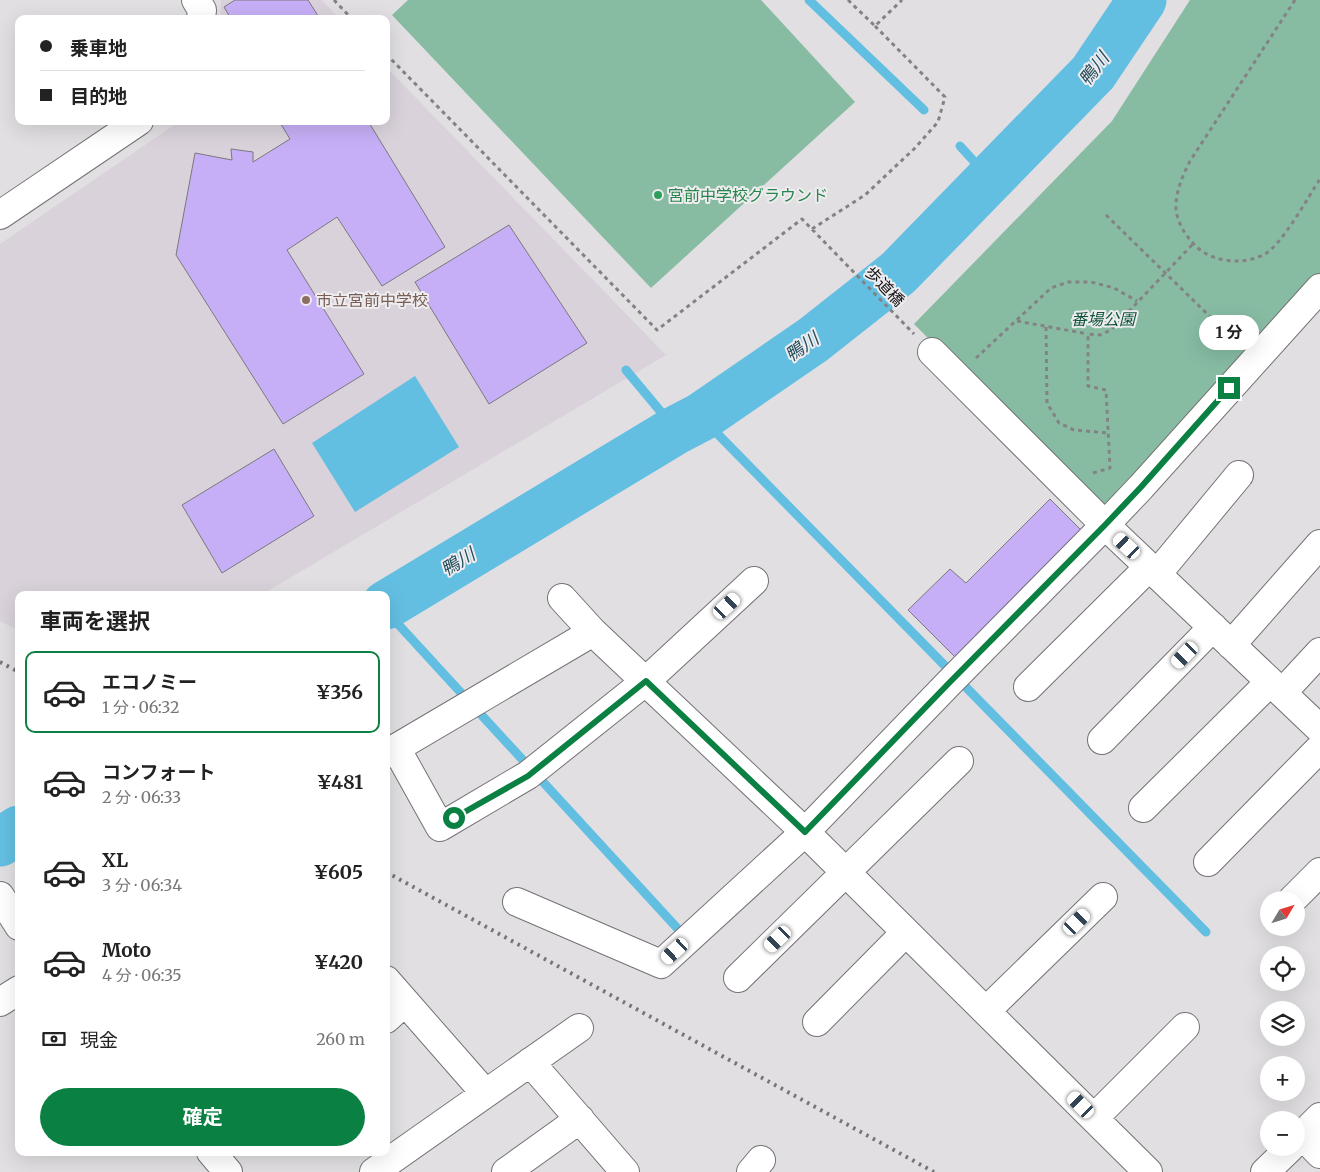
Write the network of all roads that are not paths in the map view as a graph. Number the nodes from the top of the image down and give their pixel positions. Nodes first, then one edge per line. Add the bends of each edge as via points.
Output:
1 (196, 0) edge
2 (201, 15) edge
3 (132, 125) edge
4 (0, 215) edge
5 (1320, 288) edge
6 (932, 352) road end
7 (1240, 475) dead end
8 (1105, 525) junction
9 (1320, 544) edge
10 (1153, 570) junction
11 (754, 581) dead end
12 (562, 598) dead end
13 (593, 632) junction
14 (1222, 636) junction
15 (1320, 652) edge
16 (646, 681) junction
17 (1028, 687) dead end
18 (1276, 687) junction
19 (1320, 729) edge
20 (1102, 740) dead end
21 (1320, 748) edge
22 (391, 751) edge
23 (959, 761) dead end
24 (1143, 808) dead end
25 (805, 832) junction
26 (1208, 862) dead end
27 (846, 872) junction
28 (1320, 872) edge
29 (1301, 891) edge
30 (1103, 897) dead end
31 (517, 902) dead end
32 (906, 932) junction
33 (738, 978) dead end
34 (390, 992) edge
35 (15, 993) edge
36 (0, 1002) edge
37 (396, 1011) edge
38 (986, 1011) junction
39 (817, 1022) dead end
40 (1185, 1026) dead end
41 (579, 1028) dead end
42 (530, 1062) junction
43 (485, 1094) junction
44 (1094, 1118) junction
45 (580, 1119) junction
46 (1306, 1139) edge
47 (374, 1172) edge
48 (506, 1172) edge
49 (625, 1172) edge
50 (1148, 1172) edge
51 (1265, 1172) edge

1 - 2 street
3 - 4 street
5 - 8 street
6 - 8 street
7 - 10 street
8 - 10 street
8 - 25 street
9 - 14 street
10 - 14 street
10 - 17 street
11 - 16 street
12 - 13 street
13 - 16 street
13 - 22 street
14 - 18 street
14 - 20 street
15 - 18 street
16 - 22 street via 528,776 440,827
16 - 25 street
18 - 19 street
18 - 24 street
21 - 26 street
23 - 27 street
25 - 27 street
25 - 31 street via 661,964
27 - 32 street
27 - 33 street
28 - 29 street
30 - 38 street
32 - 38 street
32 - 39 street
34 - 37 street
35 - 36 street
37 - 43 street
38 - 44 street
40 - 44 street
41 - 42 street
42 - 43 street
42 - 45 street
43 - 47 street
44 - 50 street
45 - 48 street
45 - 49 street
46 - 51 street

